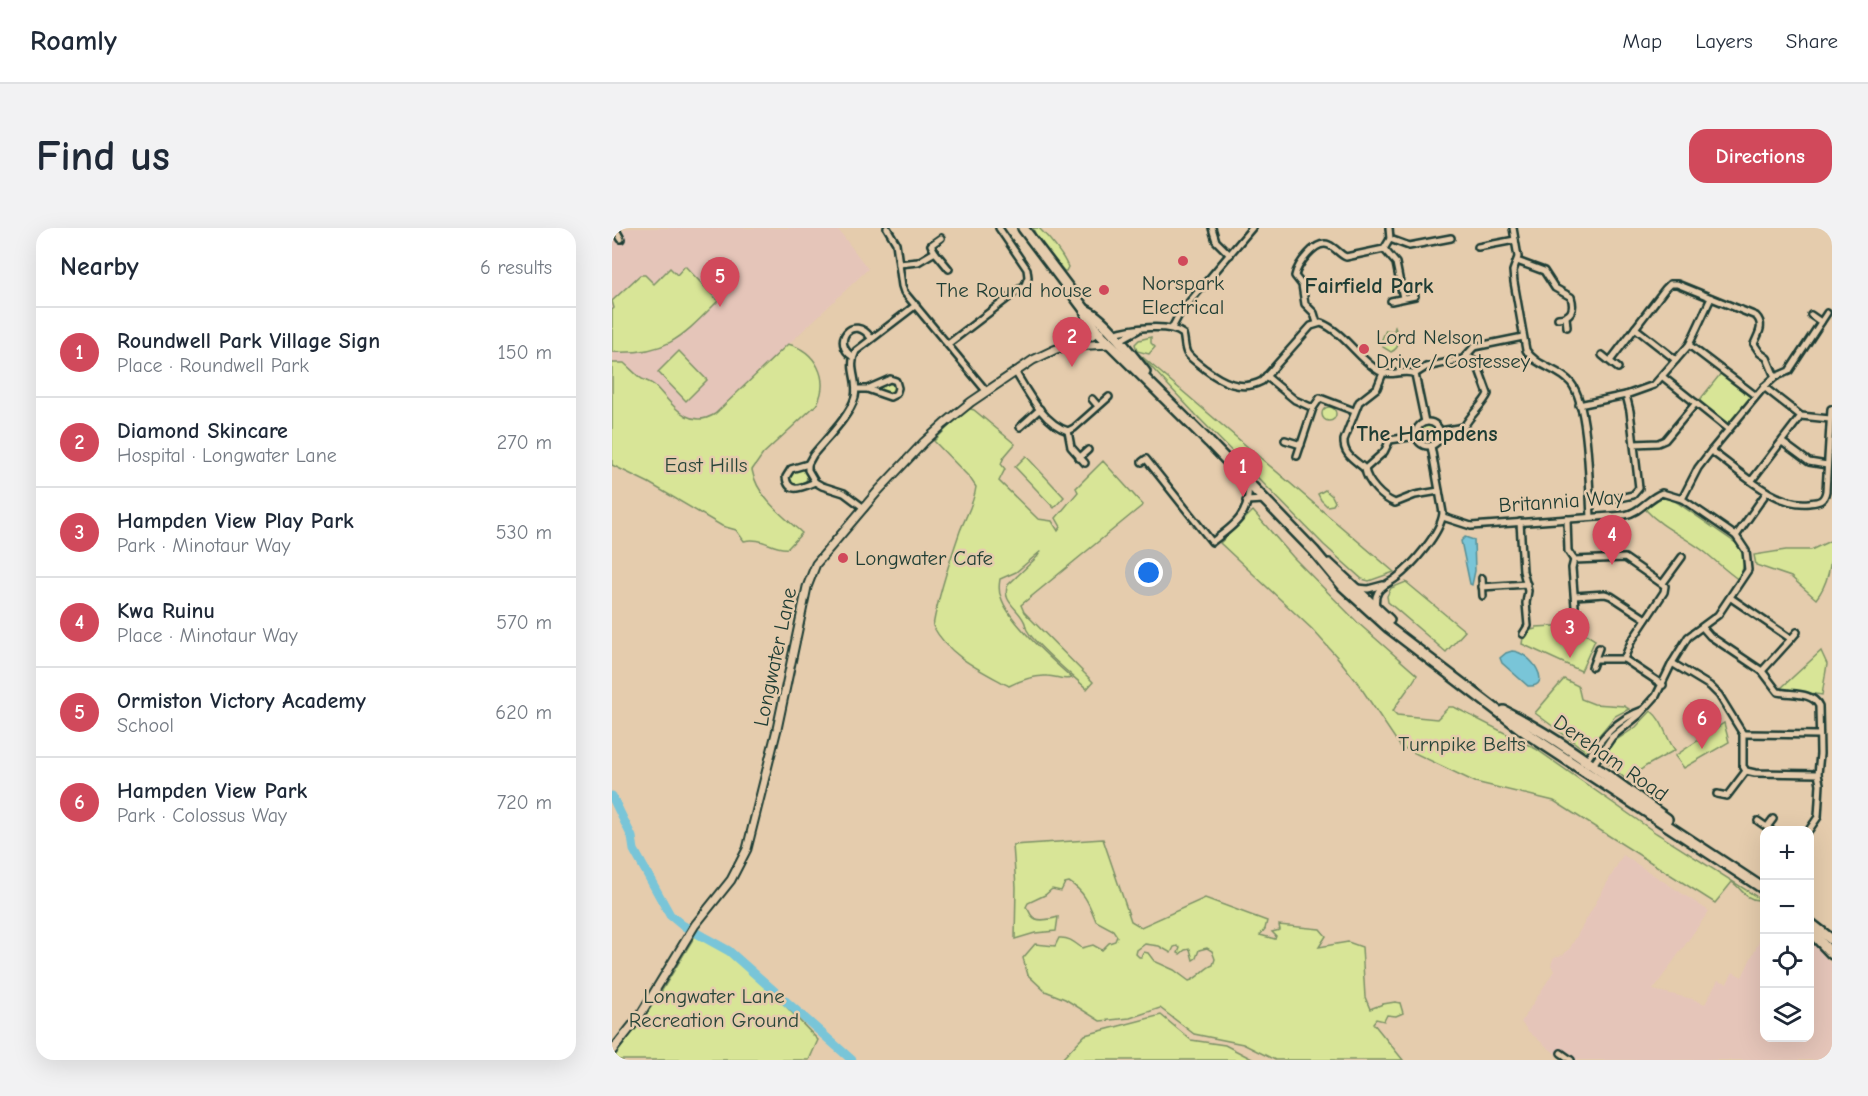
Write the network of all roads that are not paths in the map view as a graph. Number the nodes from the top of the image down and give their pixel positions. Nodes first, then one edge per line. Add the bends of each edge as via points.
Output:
1 (615, 228) edge
2 (887, 228) edge
3 (999, 228) edge
4 (1023, 228) edge
5 (1212, 228) edge
6 (1252, 228) edge
7 (1389, 228) edge
8 (1513, 228) edge
9 (941, 238) dead end
10 (1451, 238) dead end
11 (621, 239) dead end
12 (1390, 239) junction
13 (1515, 240) junction
14 (1478, 247) dead end
15 (1384, 249) junction
16 (935, 252) junction
17 (1230, 255) junction
18 (1517, 261) junction
19 (899, 264) junction
20 (949, 269) dead end
21 (1578, 293) dead end
22 (1415, 296) dead end
23 (1571, 297) junction
24 (1403, 298) junction
25 (1711, 298) junction
26 (1390, 301) dead end
27 (916, 305) junction
28 (1085, 310) junction
29 (1827, 313) dead end
30 (1811, 315) dead end
31 (1566, 317) junction
32 (1558, 318) dead end
33 (1821, 322) junction
34 (1317, 323) junction
35 (1567, 327) dead end
36 (1172, 328) junction
37 (1635, 328) junction
38 (1140, 330) junction
39 (1098, 332) junction
40 (1523, 337) junction
41 (871, 338) junction
42 (1114, 339) junction
43 (948, 344) junction
44 (1689, 345) junction
45 (1067, 346) junction
46 (1602, 355) dead end
47 (1467, 356) junction
48 (853, 357) junction
49 (1533, 358) junction
50 (1676, 360) junction
51 (1610, 361) junction
52 (1528, 366) dead end
53 (1618, 368) dead end
54 (1016, 373) junction
55 (1383, 373) junction
56 (1415, 374) junction
57 (1266, 376) junction
58 (1663, 377) junction
59 (1775, 377) junction
60 (1764, 387) junction
61 (856, 389) junction
62 (867, 389) junction
63 (987, 392) junction
64 (1626, 395) junction
65 (1756, 396) junction
66 (1109, 397) dead end
67 (1092, 399) dead end
68 (1696, 403) junction
69 (1579, 405) junction
70 (1098, 406) junction
71 (1313, 408) junction
72 (1040, 409) junction
73 (1831, 409) edge
74 (1354, 411) junction
75 (1801, 416) junction
76 (1830, 419) junction
77 (1425, 422) junction
78 (1020, 427) dead end
79 (1728, 429) junction
80 (1068, 431) junction
81 (1440, 431) junction
82 (1416, 436) junction
83 (1286, 440) dead end
84 (1782, 442) junction
85 (1634, 444) junction
86 (1301, 445) junction
87 (1431, 446) junction
88 (1088, 450) dead end
89 (1711, 450) junction
90 (1297, 456) dead end
91 (1079, 458) junction
92 (1146, 458) dead end
93 (1085, 463) dead end
94 (808, 464) junction
95 (1827, 465) junction
96 (1365, 469) junction
97 (1752, 480) junction
98 (815, 482) junction
99 (1248, 484) junction
100 (1439, 491) junction
101 (1767, 492) junction
102 (1615, 499) dead end
103 (1682, 499) junction
104 (1264, 500) junction
105 (1246, 501) junction
106 (864, 508) junction
107 (1443, 517) junction
108 (1591, 517) junction
109 (1567, 519) junction
110 (1520, 522) junction
111 (1736, 536) junction
112 (1314, 551) junction
113 (1682, 557) dead end
114 (1574, 560) junction
115 (1668, 561) dead end
116 (1676, 566) junction
117 (1482, 578) dead end
118 (1663, 583) junction
119 (1386, 584) junction
120 (1527, 584) junction
121 (1355, 587) junction
122 (1482, 587) junction
123 (1483, 596) dead end
124 (1575, 596) junction
125 (1731, 598) junction
126 (1575, 606) dead end
127 (1376, 608) junction
128 (1646, 619) junction
129 (1536, 625) dead end
130 (1528, 626) junction
131 (1703, 628) junction
132 (1797, 632) dead end
133 (1523, 634) dead end
134 (1791, 639) junction
135 (1413, 646) junction
136 (1599, 648) dead end
137 (1623, 658) junction
138 (1596, 659) junction
139 (1672, 663) junction
140 (1593, 667) dead end
141 (1762, 671) junction
142 (1663, 685) junction
143 (1743, 734) junction
144 (1819, 735) junction
145 (1588, 765) junction
146 (1746, 771) junction
147 (1818, 774) junction
148 (1717, 794) dead end
149 (1727, 796) junction
150 (1733, 801) dead end
151 (1773, 819) dead end
152 (1758, 821) dead end
153 (1765, 826) edge
154 (1770, 826) edge
155 (1812, 826) edge
156 (1760, 886) edge
157 (1814, 926) edge
158 (1812, 934) edge
159 (1832, 940) edge
160 (1832, 954) edge
161 (612, 1051) edge
162 (1562, 1053) dead end
163 (1571, 1060) edge

1 - 11 street
2 - 19 street via 896,243
3 - 43 street via 1027,270 1025,285
4 - 28 highway, Dereham Road
5 - 17 street via 1216,241
6 - 17 street
7 - 12 street
8 - 13 street
9 - 16 street via 931,245
10 - 12 street via 1409,246
12 - 15 street
13 - 14 street
13 - 18 street
15 - 24 street via 1396,263
15 - 34 street via 1346,257 1327,244 1316,246 1292,273 1302,285 1305,304
16 - 19 street via 918,262
16 - 20 street
17 - 36 street via 1180,313
18 - 23 street via 1544,271 1555,288
18 - 40 street via 1513,271
19 - 27 street via 902,286
21 - 23 street
22 - 24 street
23 - 31 street via 1573,310
24 - 26 street
25 - 37 street via 1671,284
25 - 44 street
25 - 59 street via 1760,320 1754,344 1767,358
27 - 41 street
27 - 43 street
28 - 39 highway, Dereham Road
28 - 42 highway, Dereham Road via 1092,312
29 - 33 street
30 - 33 street
31 - 32 street
31 - 35 street
33 - 59 street via 1789,371
34 - 55 street via 1325,324
34 - 57 street
36 - 38 street
36 - 57 street via 1183,334 1191,358 1220,381 1255,385
37 - 50 street
37 - 51 street
38 - 42 street
38 - 42 street via 1132,328
39 - 42 highway, Dereham Road
39 - 45 street, Longwater Lane
40 - 47 street via 1474,346
40 - 49 street
41 - 48 street
41 - 48 street via 859,328 844,334 842,342
42 - 45 street, Longwater Lane
42 - 99 highway, Dereham Road via 1169,403
43 - 63 street
44 - 50 street
44 - 65 street
45 - 54 street, Longwater Lane via 1037,358
46 - 51 street
47 - 56 street via 1426,367
47 - 81 street via 1476,361 1488,394 1464,427
48 - 61 street
49 - 52 street
49 - 69 street via 1565,377 1575,388
50 - 58 street
51 - 53 street
54 - 63 street, Longwater Lane
54 - 72 street
55 - 56 street
55 - 74 street via 1377,388 1361,399
56 - 77 street
57 - 71 street via 1294,400
58 - 64 street via 1650,388
58 - 68 street
59 - 60 street
60 - 65 street
60 - 75 street
61 - 62 street
61 - 94 street via 848,411
62 - 62 street via 890,379 896,381 898,388 890,397
63 - 106 street, Longwater Lane via 930,436
64 - 69 street
64 - 85 street
65 - 79 street
66 - 70 street
67 - 70 street
68 - 79 street
68 - 85 street via 1665,440
69 - 108 street via 1586,439
70 - 80 street
71 - 74 street via 1320,398
71 - 86 street
72 - 78 street
72 - 80 street via 1054,424
73 - 76 street
74 - 96 street via 1343,445 1348,455
75 - 76 street
75 - 84 street
76 - 95 street
77 - 81 street via 1432,422
77 - 82 street via 1419,425
79 - 89 street
80 - 91 street via 1071,447
81 - 87 street via 1440,438
82 - 87 street via 1424,446
82 - 96 street via 1390,441
83 - 86 street
84 - 95 street via 1809,462
84 - 97 street
85 - 102 street via 1639,488 1633,495
86 - 90 street
87 - 100 street
88 - 91 street
89 - 97 street
89 - 103 street
91 - 93 street
92 - 105 street via 1212,542 1241,518
94 - 98 street
94 - 98 street via 790,469 787,482 798,489
95 - 101 street via 1825,496 1818,502 1791,503
96 - 100 street via 1366,477 1391,502
97 - 101 street
98 - 106 street via 844,493
99 - 104 highway, Dereham Road
99 - 105 street
100 - 107 street
101 - 111 street
103 - 108 street, Britannia Way via 1662,493 1632,514
103 - 111 street
104 - 105 street
104 - 112 highway, Dereham Road
106 - 161 street, Longwater Lane via 824,552 811,575 752,836 741,862 687,937 639,1017
107 - 110 street, Britannia Way via 1471,526
107 - 119 street via 1423,549
108 - 109 street, Britannia Way
109 - 110 street, Britannia Way
109 - 114 street via 1568,551
110 - 120 street
111 - 125 street via 1745,546 1748,566
112 - 121 highway, Dereham Road
112 - 135 highway, Dereham Road via 1351,594
113 - 116 street
114 - 118 street via 1625,558
114 - 124 street
115 - 116 street
116 - 118 street
117 - 122 street
118 - 128 street via 1665,590
119 - 121 street via 1368,589
119 - 127 street via 1376,595
120 - 122 street
120 - 130 street
121 - 127 highway, Dereham Road
122 - 123 street
124 - 126 street
124 - 128 street via 1605,594
125 - 131 street
125 - 134 street
127 - 135 highway, Dereham Road
128 - 137 street
129 - 130 street
130 - 133 street
131 - 139 street via 1688,637
131 - 141 street
132 - 134 street
134 - 141 street
135 - 145 highway, Dereham Road via 1482,700 1533,726
136 - 138 street
137 - 138 street
137 - 142 street
138 - 140 street
139 - 142 street
139 - 143 street via 1715,690
141 - 144 street via 1778,692 1816,701
142 - 145 street via 1642,710 1625,716 1611,728
143 - 144 street
143 - 146 street
144 - 147 street
145 - 156 highway, Dereham Road
146 - 147 street
146 - 149 street
147 - 155 street via 1818,816
148 - 149 street
149 - 150 street
151 - 154 street
152 - 153 street
157 - 159 highway
158 - 160 highway
162 - 163 street

